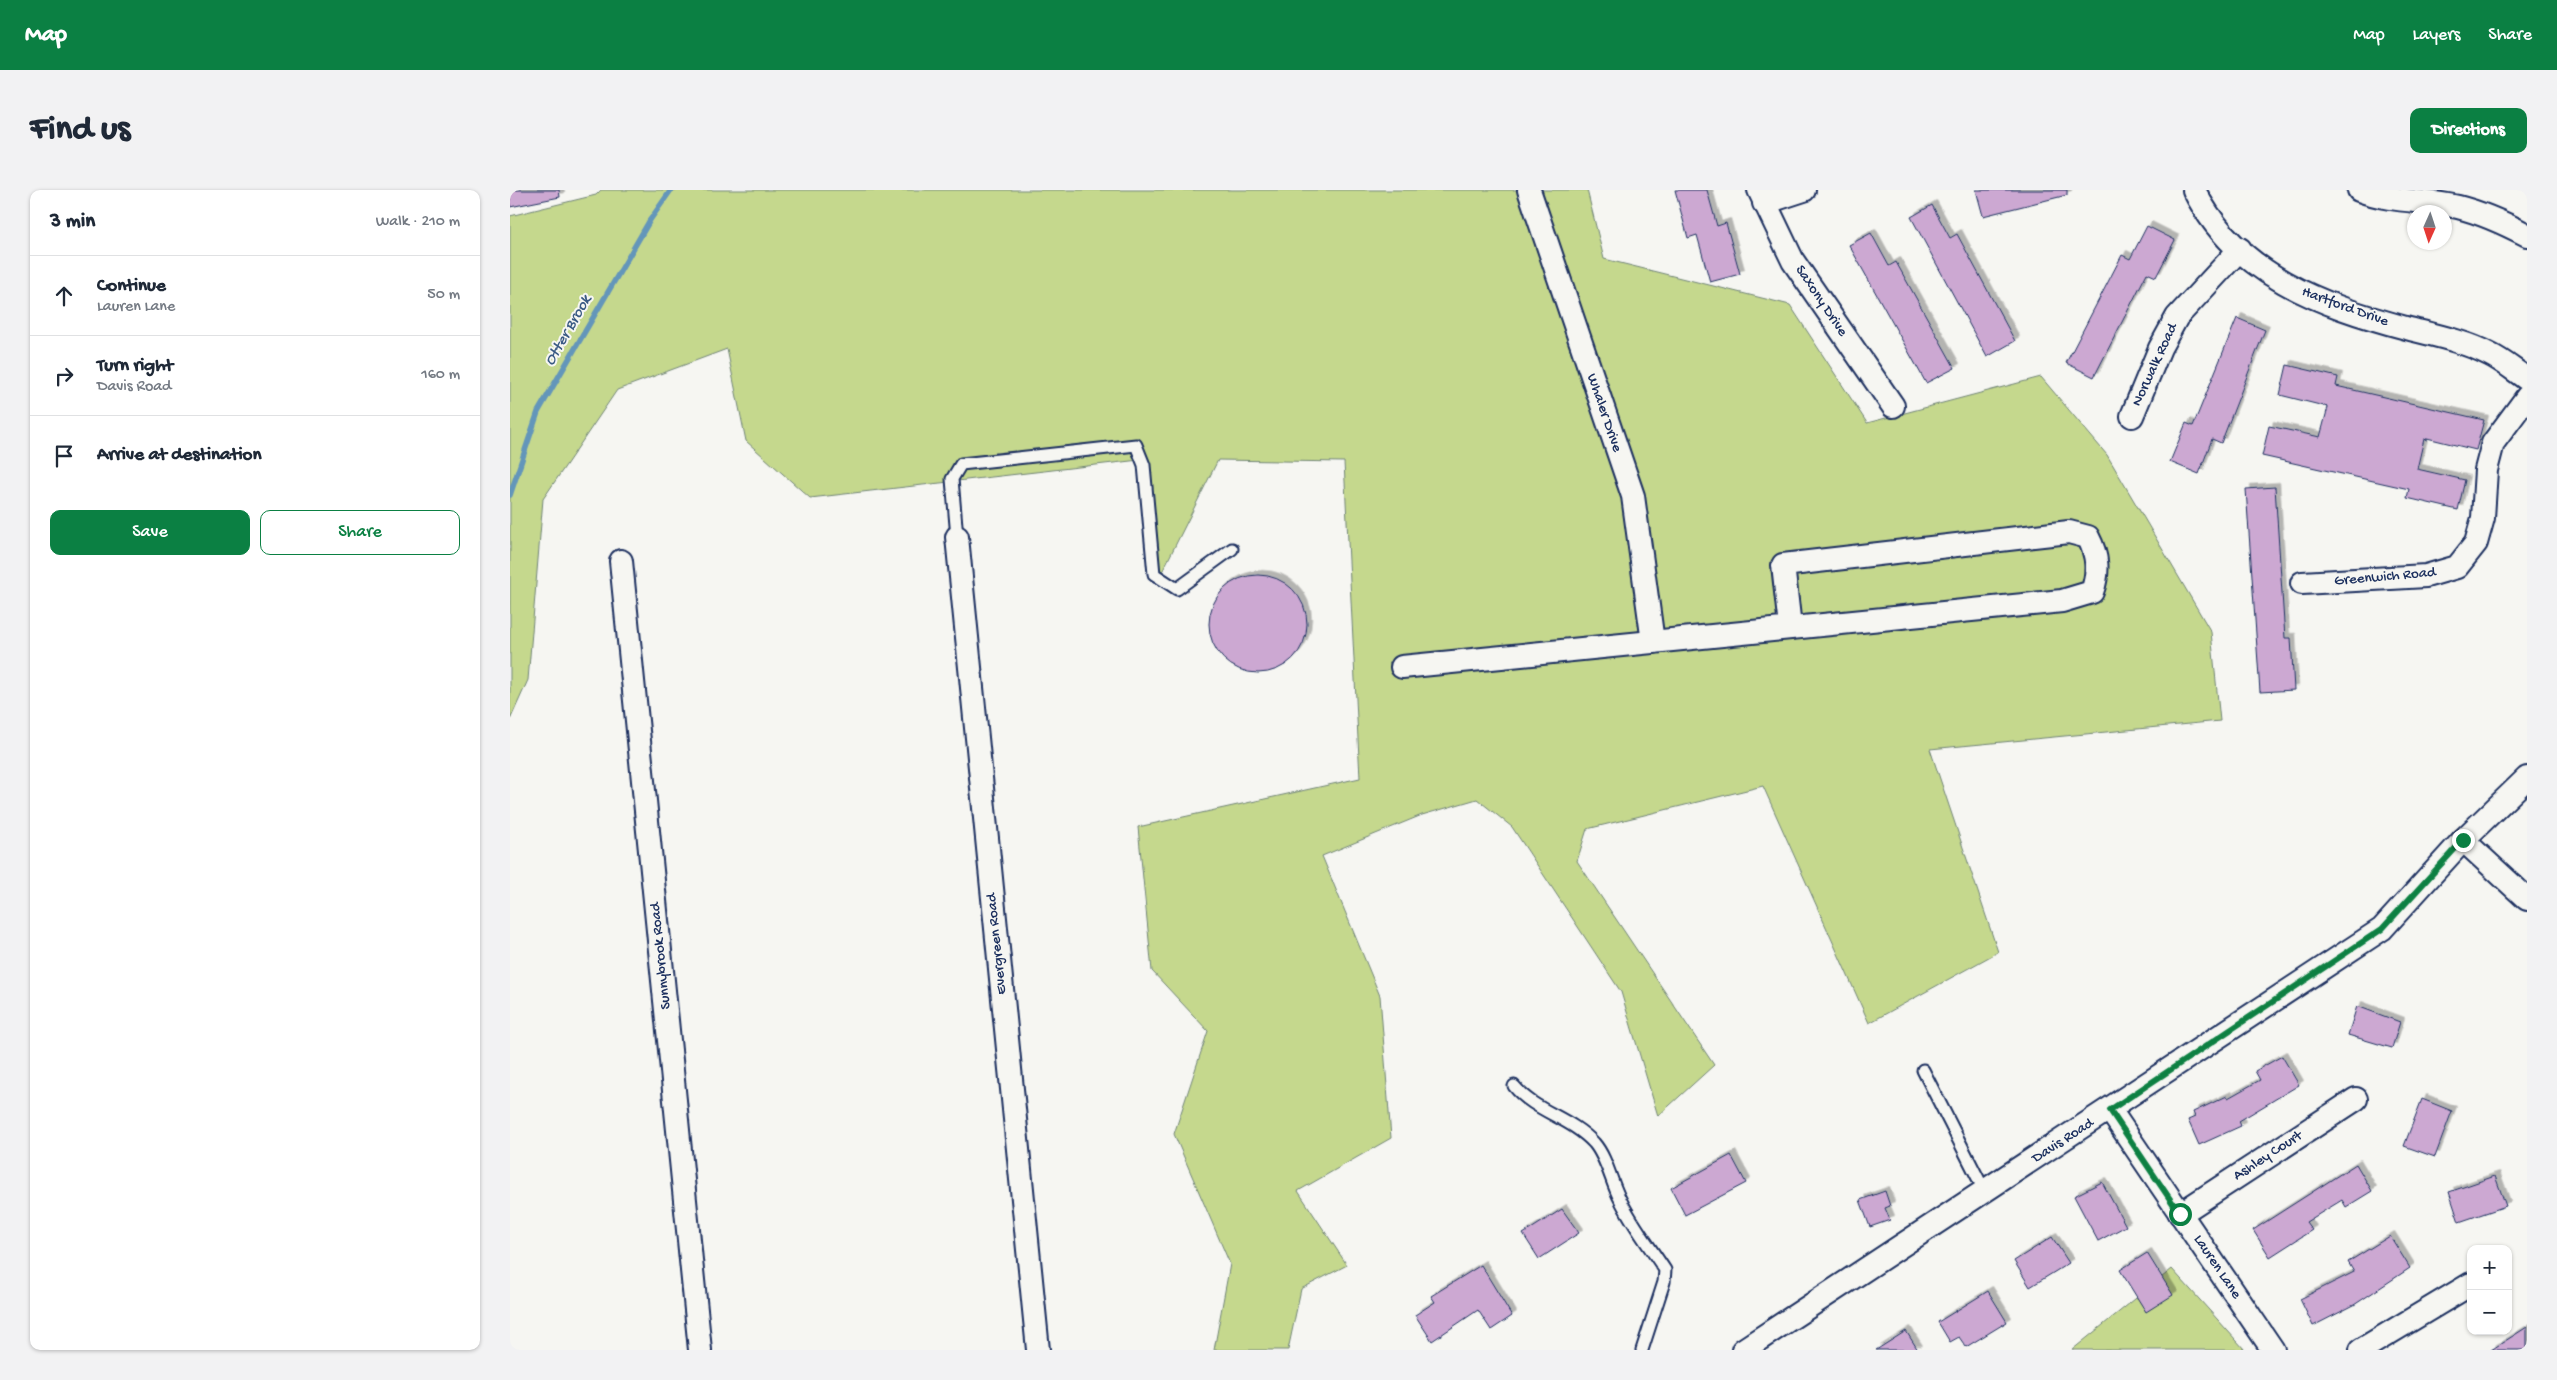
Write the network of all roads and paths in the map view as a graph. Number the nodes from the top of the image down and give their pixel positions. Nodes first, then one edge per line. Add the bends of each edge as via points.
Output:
1 (1529, 190) edge
2 (1804, 190) edge
3 (2194, 190) edge
4 (2359, 190) edge
5 (1762, 197) edge
6 (2527, 235) edge
7 (2240, 249) junction
8 (2527, 379) edge
9 (2527, 397) edge
10 (1893, 406) dead end
11 (2132, 416) dead end
12 (957, 537) joint
13 (1232, 549) dead end
14 (621, 561) dead end
15 (2302, 583) dead end
16 (1790, 627) junction
17 (1653, 642) junction
18 (1402, 667) dead end
19 (2527, 778) edge
20 (2463, 840) junction
21 (2527, 899) edge
22 (1923, 1070) dead end
23 (1514, 1086) dead end
24 (2356, 1099) dead end
25 (2110, 1110) junction
26 (1985, 1192) junction
27 (2180, 1214) junction
28 (2467, 1286) edge
29 (2268, 1348) edge
30 (700, 1350) edge
31 (1038, 1350) edge
32 (1642, 1350) edge
33 (1743, 1350) edge
34 (2361, 1350) edge

1 - 17 street, Whaler Drive via 1632,496
2 - 5 street
3 - 7 street, Hartford Drive via 2225,234
4 - 6 street via 2381,198 2458,207
5 - 10 street, Saxony Drive via 1793,261
7 - 8 street, Hartford Drive via 2266,273 2309,297 2358,315 2489,353
7 - 11 street, Norwalk Road via 2177,317 2160,348
9 - 15 street, Greenwich Road via 2494,443 2486,470 2483,518 2476,543 2457,568 2426,576
12 - 13 lane via 952,479 961,464 1136,445 1144,465 1154,574 1177,589
12 - 31 street, Evergreen Road
14 - 30 street, Sunnybrook Road
16 - 16 street via 2062,601 2092,592 2098,577 2095,551 2088,537 2069,532 1783,565
16 - 17 street
17 - 18 street
19 - 20 street, Davis Road
20 - 21 street
20 - 25 street, Davis Road via 2382,929
22 - 26 lane
23 - 32 lane via 1537,1106 1580,1129 1596,1146 1620,1199 1665,1270
24 - 27 street, Ashley Court
25 - 26 street, Davis Road
25 - 27 street, Lauren Lane
26 - 33 street, Davis Road
27 - 29 street, Lauren Lane
28 - 34 street

